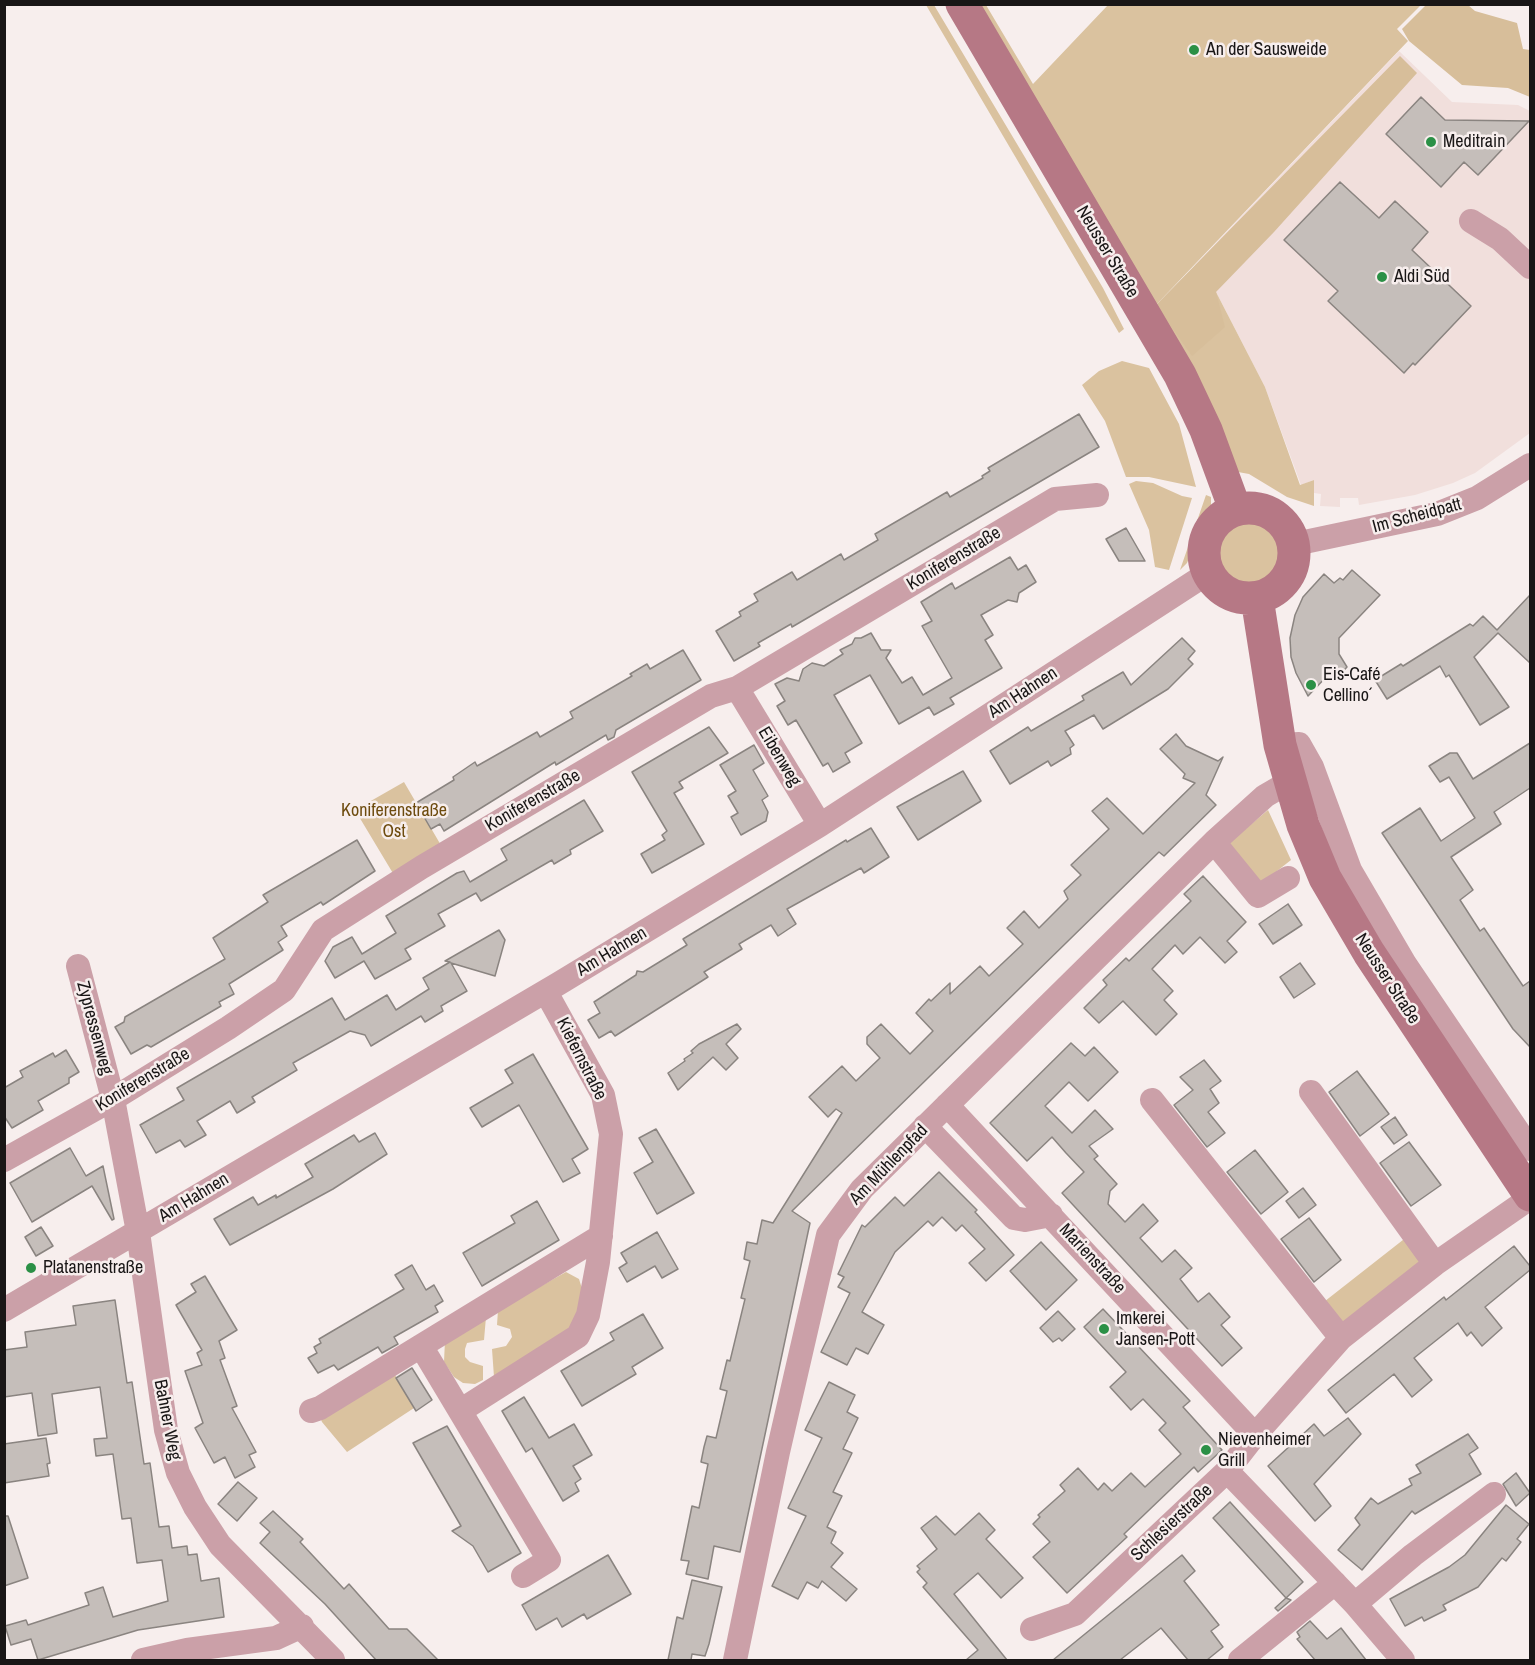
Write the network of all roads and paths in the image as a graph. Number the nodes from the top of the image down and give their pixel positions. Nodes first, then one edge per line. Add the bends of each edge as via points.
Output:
1 (962, 4) edge
2 (1471, 221) dead end
3 (1530, 267) edge
4 (1530, 465) edge
5 (1097, 495) dead end
6 (1235, 509) junction
7 (1295, 544) junction
8 (1208, 573) junction
9 (1257, 598) junction
10 (737, 688) junction
11 (1280, 745) junction
12 (1289, 782) junction
13 (820, 825) junction
14 (1214, 842) junction
15 (1288, 878) dead end
16 (78, 966) dead end
17 (546, 992) junction
18 (1311, 1092) dead end
19 (113, 1099) junction
20 (1152, 1100) dead end
21 (947, 1106) junction
22 (925, 1126) junction
23 (1530, 1149) edge
24 (4, 1160) edge
25 (1015, 1179) junction
26 (1530, 1196) edge
27 (994, 1198) junction
28 (1051, 1215) junction
29 (138, 1232) junction
30 (602, 1236) junction
31 (1435, 1264) junction
32 (4, 1310) edge
33 (1341, 1338) junction
34 (421, 1346) junction
35 (311, 1411) dead end
36 (460, 1411) junction
37 (1255, 1435) junction
38 (1227, 1471) junction
39 (1494, 1494) dead end
40 (523, 1576) dead end
41 (1335, 1583) junction
42 (1355, 1604) junction
43 (302, 1626) junction
44 (1032, 1629) dead end
45 (143, 1660) edge
46 (333, 1660) edge
47 (735, 1660) edge
48 (1240, 1660) edge
49 (1403, 1660) edge

1 - 6 main road, Neusser Straße via 1180,375 1206,430
2 - 3 street via 1500,239
4 - 7 street, Im Scheidpatt via 1477,498 1437,514
5 - 10 street, Koniferenstraße via 1055,500
6 - 7 main road via 1255,507 1273,513 1287,526
6 - 8 main road via 1209,531 1204,547
7 - 9 main road via 1295,562 1287,579 1274,591
8 - 9 main road via 1225,591
8 - 13 street, Am Hahnen
9 - 11 main road, Neusser Straße
10 - 13 street, Eibenweg
10 - 19 street, Koniferenstraße via 711,696 357,906 323,930 284,990
11 - 12 main road, Neusser Straße
11 - 23 street, Neusser Straße via 1299,744 1312,767 1350,870 1405,964
12 - 14 street, Am Mühlenpfad via 1265,796
12 - 26 main road, Neusser Straße via 1303,825 1341,907
13 - 17 street, Am Hahnen
14 - 15 street via 1258,896
14 - 21 street, Am Mühlenpfad
16 - 19 street, Zypressenweg
17 - 29 street, Am Hahnen
17 - 30 street, Kiefernstraße via 603,1095 611,1134
18 - 31 street
19 - 24 street, Koniferenstraße
19 - 29 street, Zypressenweg
20 - 33 street
21 - 22 street, Am Mühlenpfad
21 - 25 street, Marienstraße
22 - 27 street, Marienstraße
22 - 47 street, Am Mühlenpfad via 862,1189 828,1235
25 - 27 street
25 - 28 street, Marienstraße
26 - 31 street, Schlesierstraße
27 - 28 street, Marienstraße via 1014,1218
28 - 37 street, Marienstraße
29 - 32 street, Am Hahnen
29 - 43 street, Bahner Weg via 166,1430 178,1473 220,1545
30 - 34 street
30 - 36 street, Kiefernstraße via 588,1315 578,1336
31 - 33 street, Schlesierstraße
33 - 37 street, Schlesierstraße
34 - 35 street
34 - 36 street
36 - 40 street via 549,1560
37 - 38 street, Schlesierstraße
38 - 41 street
38 - 44 street, Schlesierstraße via 1075,1614
39 - 42 street
41 - 42 street
41 - 48 street
42 - 49 street
43 - 45 street via 276,1638
43 - 46 street, Bahner Weg

